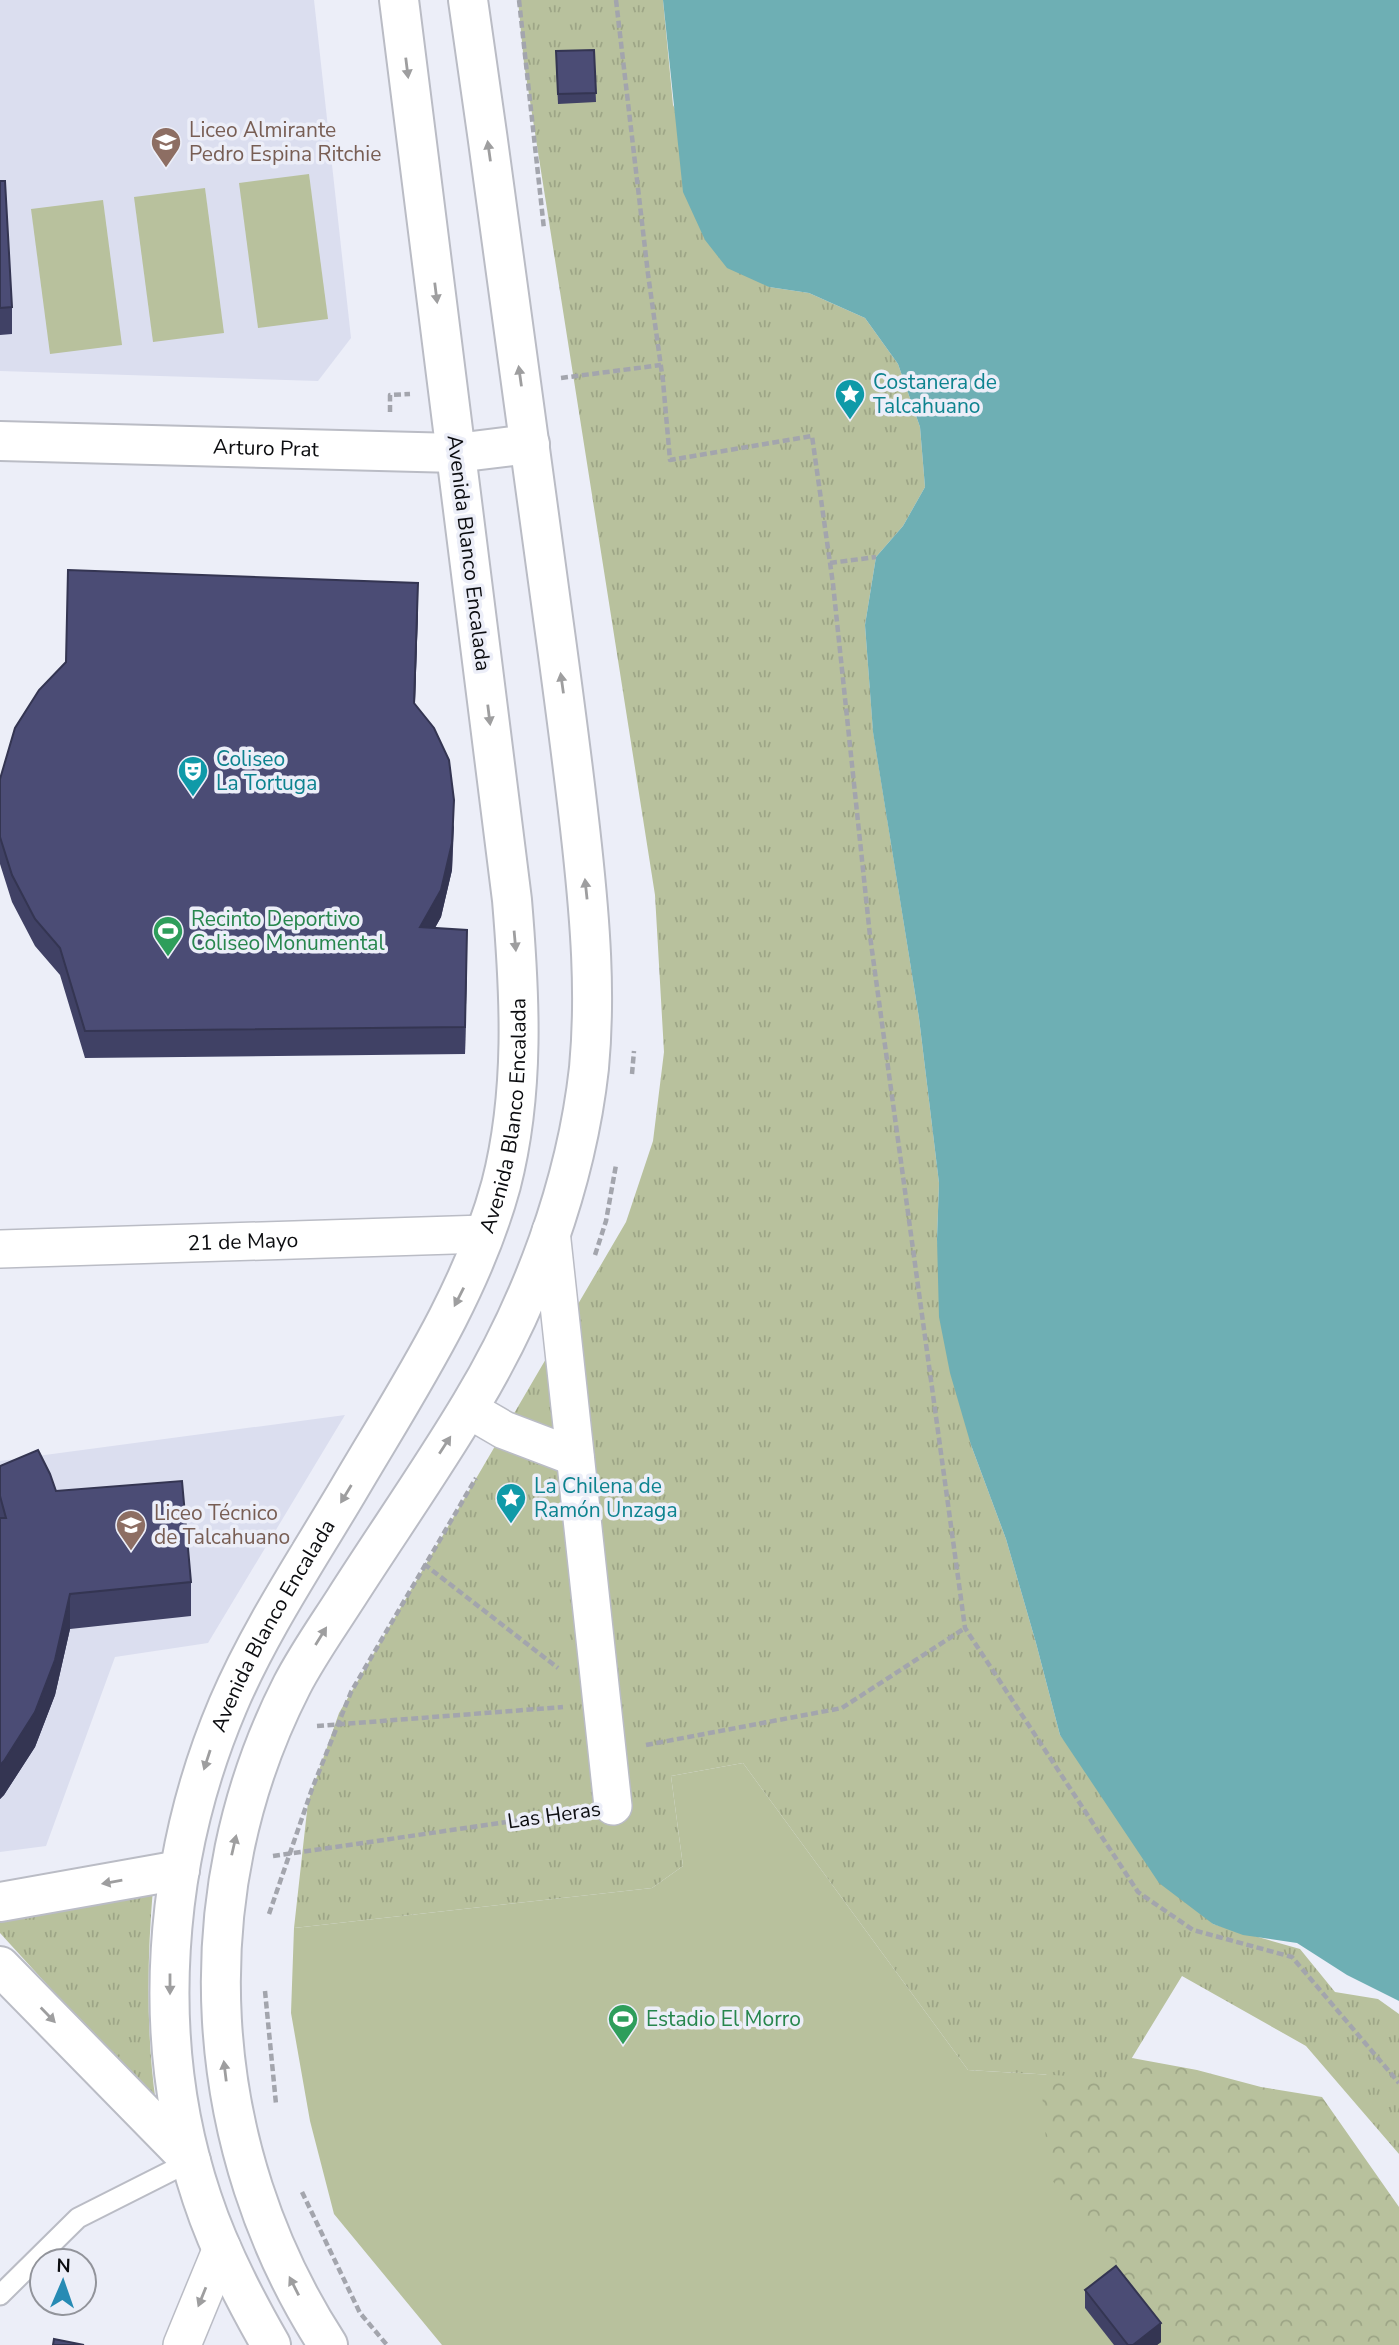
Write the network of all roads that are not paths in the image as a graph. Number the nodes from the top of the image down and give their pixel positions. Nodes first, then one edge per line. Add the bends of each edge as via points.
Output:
1 (399, 0) edge
2 (468, 0) edge
3 (0, 441) edge
4 (530, 444) junction
5 (456, 453) junction
6 (551, 1231) junction
7 (485, 1234) junction
8 (0, 1249) edge
9 (468, 1409) junction
10 (575, 1457) junction
11 (614, 1806) road end
12 (180, 1870) junction
13 (0, 1902) edge
14 (0, 1966) edge
15 (191, 2161) junction
16 (222, 2248) junction
17 (0, 2295) edge
18 (182, 2345) edge
19 (271, 2345) edge
20 (328, 2345) edge

1 -> 5 main road, Avenida Blanco Encalada
4 -> 2 main road, Avenida Blanco Encalada
3 - 5 main road, Arturo Prat
4 - 5 main road, Arturo Prat
6 -> 4 main road, Avenida Blanco Encalada via 578,1132 589,1070 592,947
5 -> 7 main road, Avenida Blanco Encalada via 512,900 520,1013 511,1134
6 - 9 main road, Avenida Blanco Encalada via 512,1330
6 - 10 street, Las Heras
7 - 8 street, 21 de Mayo
7 -> 12 main road, Avenida Blanco Encalada via 426,1360 252,1654 227,1706 207,1759
9 - 10 street via 504,1430
20 -> 9 main road, Avenida Blanco Encalada via 292,2284 252,2188 227,2084 219,1973 230,1863 271,1730 294,1681
10 - 11 street, Las Heras
12 -> 13 main road
12 -> 15 main road, Avenida Blanco Encalada via 170,1977 171,2033 181,2121
14 -> 15 main road
15 - 16 main road, Avenida Blanco Encalada
15 - 17 lane via 78,2218
16 -> 18 street
16 - 19 main road, Avenida Blanco Encalada

